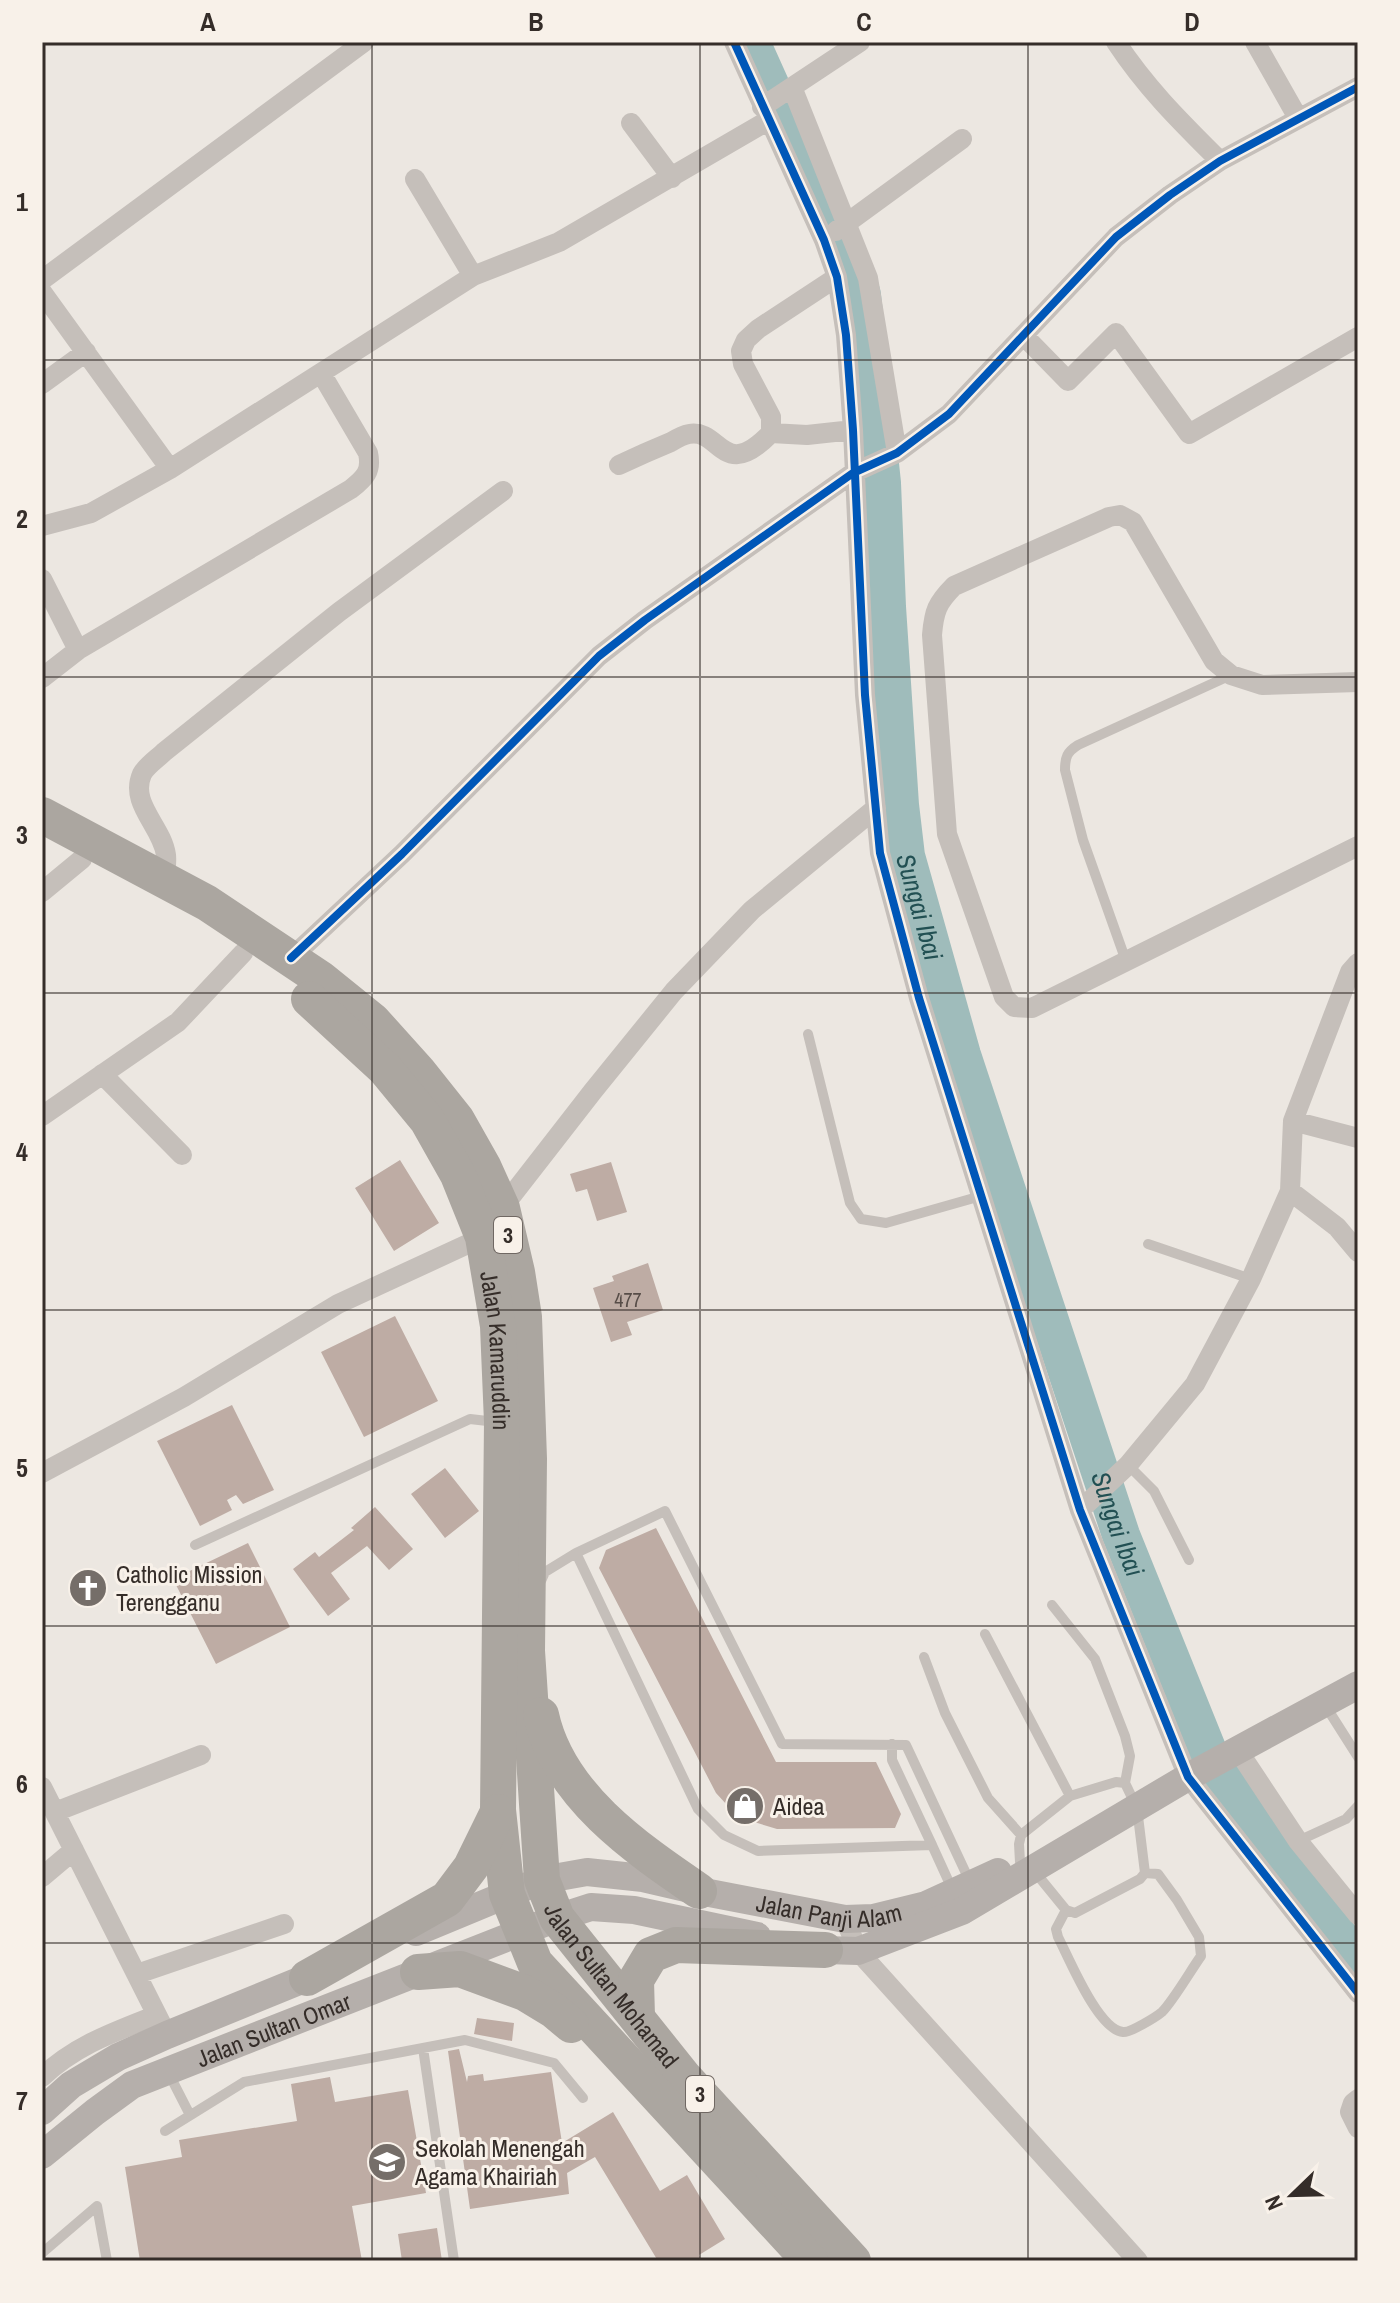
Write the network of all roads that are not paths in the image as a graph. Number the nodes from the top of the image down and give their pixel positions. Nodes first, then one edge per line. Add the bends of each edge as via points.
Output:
1 (364, 42) edge
2 (734, 42) edge
3 (860, 42) edge
4 (1116, 42) edge
5 (1255, 42) edge
6 (1358, 87) edge
7 (791, 88) junction
8 (765, 111) junction
9 (1298, 118) junction
10 (631, 123) dead end
11 (962, 139) dead end
12 (1220, 161) junction
13 (672, 178) junction
14 (415, 179) dead end
15 (845, 224) junction
16 (824, 240) junction
17 (473, 276) junction
18 (837, 277) junction
19 (42, 280) edge
20 (47, 299) edge
21 (1358, 337) edge
22 (1030, 342) junction
23 (86, 352) junction
24 (321, 373) junction
25 (42, 384) edge
26 (853, 430) junction
27 (771, 433) junction
28 (897, 453) junction
29 (619, 465) dead end
30 (170, 469) junction
31 (854, 473) junction
32 (503, 491) dead end
33 (42, 526) edge
34 (42, 579) edge
35 (78, 650) junction
36 (1231, 675) junction
37 (42, 678) edge
38 (1358, 682) edge
39 (876, 808) junction
40 (42, 815) edge
41 (42, 838) edge
42 (1358, 846) edge
43 (82, 859) junction
44 (165, 880) junction
45 (42, 892) edge
46 (243, 953) junction
47 (291, 958) junction
48 (1126, 961) junction
49 (1358, 963) edge
50 (808, 1034) dead end
51 (102, 1074) junction
52 (42, 1116) edge
53 (1293, 1121) junction
54 (1358, 1138) edge
55 (182, 1155) dead end
56 (1290, 1191) junction
57 (981, 1196) junction
58 (492, 1222) junction
59 (1148, 1244) dead end
60 (1358, 1252) edge
61 (1251, 1279) junction
62 (502, 1422) junction
63 (1127, 1466) junction
64 (42, 1473) edge
65 (1081, 1509) junction
66 (195, 1545) dead end
67 (576, 1553) junction
68 (1189, 1560) dead end
69 (1052, 1605) dead end
70 (527, 1615) junction
71 (985, 1634) dead end
72 (527, 1651) junction
73 (924, 1657) dead end
74 (1358, 1685) edge
75 (1324, 1702) junction
76 (892, 1744) junction
77 (1237, 1749) junction
78 (201, 1755) dead end
79 (1358, 1757) edge
80 (1188, 1777) junction
81 (42, 1787) edge
82 (1131, 1795) junction
83 (1070, 1796) junction
84 (1358, 1806) edge
85 (498, 1810) junction
86 (55, 1812) junction
87 (1298, 1841) junction
88 (932, 1845) junction
89 (74, 1850) junction
90 (1025, 1856) junction
91 (1145, 1873) junction
92 (42, 1877) edge
93 (542, 1880) junction
94 (699, 1891) junction
95 (507, 1894) junction
96 (967, 1897) junction
97 (1066, 1910) junction
98 (1358, 1915) edge
99 (557, 1918) junction
100 (845, 1919) junction
101 (284, 1924) dead end
102 (521, 1931) junction
103 (842, 1950) junction
104 (418, 1972) junction
105 (137, 1974) junction
106 (307, 1978) junction
107 (1358, 1993) edge
108 (637, 2017) junction
109 (162, 2025) junction
110 (423, 2048) junction
111 (167, 2071) junction
112 (42, 2077) edge
113 (583, 2098) dead end
114 (1358, 2099) edge
115 (42, 2111) edge
116 (190, 2115) junction
117 (681, 2120) junction
118 (1358, 2128) edge
119 (165, 2131) dead end
120 (42, 2155) edge
121 (42, 2255) edge
122 (46, 2261) edge
123 (107, 2261) edge
124 (454, 2261) edge
125 (810, 2261) edge
126 (853, 2261) edge
127 (1138, 2261) edge

1 - 19 street
2 - 8 street
3 - 7 street
4 - 12 street via 1137,74
5 - 9 street
6 - 9 street
7 - 8 street
7 - 15 street
8 - 13 street
8 - 16 street
9 - 12 street
10 - 13 street
11 - 15 street
12 - 22 street via 1116,237
13 - 17 street via 559,242
14 - 17 street
15 - 16 street
15 - 28 street via 868,278
16 - 18 street
17 - 24 street
18 - 26 street
18 - 27 street via 758,329 741,351 771,417
20 - 23 street
21 - 22 street via 1189,434 1116,333 1068,381
22 - 28 street
23 - 25 street
23 - 30 street
24 - 30 street
24 - 35 street via 368,453 369,472 363,480
26 - 27 street
26 - 31 street
27 - 29 street via 759,445 731,454 705,435 689,434
28 - 31 street
30 - 33 street via 91,513
31 - 39 street
31 - 47 street via 599,656
32 - 44 street via 339,612 143,772 138,794 166,854
34 - 35 street
35 - 37 street
36 - 38 street via 1262,685
36 - 48 lane via 1078,745 1065,758 1083,840
36 - 48 street via 1214,661 1133,522 1120,515 954,586 933,616 947,834 1004,997 1014,1007 1032,1008
39 - 57 street via 880,853 915,984
39 - 58 street via 752,910 674,991
40 - 44 highway, Jalan Kamaruddin / 3
41 - 43 highway, Jalan Kamaruddin / 3
42 - 48 street
43 - 45 street
43 - 46 highway, Jalan Kamaruddin / 3
44 - 47 highway, Jalan Kamaruddin / 3
46 - 51 street via 178,1022
46 - 58 highway, Jalan Kamaruddin / 3 via 317,1004 385,1069 427,1120
47 - 58 highway, Jalan Kamaruddin / 3 via 373,1021 457,1120 483,1166
49 - 53 street
50 - 57 lane via 850,1203 861,1219 886,1223
51 - 52 street
51 - 55 street
53 - 54 street
53 - 56 street
56 - 60 street via 1337,1227
56 - 61 street
57 - 65 street
58 - 62 highway, Jalan Kamaruddin / 3
58 - 64 street
58 - 70 highway, Jalan Kamaruddin / 3 via 517,1272 524,1317
59 - 61 lane
61 - 63 street via 1195,1384
62 - 66 lane via 470,1419
62 - 85 highway, Jalan Kamaruddin / 3
63 - 65 street
63 - 68 lane via 1154,1491
65 - 80 street
67 - 70 lane via 545,1572
67 - 76 lane via 665,1511 782,1744
67 - 88 lane via 698,1809 724,1835 758,1851
69 - 82 lane via 1095,1659 1125,1736
70 - 72 highway, Jalan Kamaruddin / 3
71 - 83 lane
72 - 93 highway, Jalan Kamaruddin / 3
72 - 94 highway via 542,1723 559,1761 597,1813
73 - 90 lane via 945,1713 988,1798
74 - 75 main road, Jalan Panji Alam
75 - 77 main road, Jalan Panji Alam
75 - 79 lane
76 - 88 lane via 892,1760
76 - 96 lane via 906,1745
77 - 80 main road, Jalan Panji Alam
77 - 87 street
78 - 86 street
80 - 82 main road, Jalan Panji Alam
80 - 107 street
81 - 86 street
82 - 83 lane via 1116,1782
82 - 90 main road, Jalan Panji Alam
82 - 91 lane
83 - 90 lane
84 - 87 lane via 1346,1819
85 - 95 highway, Jalan Kamaruddin / 3
85 - 106 highway via 471,1867 447,1899
86 - 89 street
87 - 98 street
88 - 96 lane
89 - 92 street
89 - 105 street
90 - 96 main road, Jalan Panji Alam
90 - 97 lane
91 - 97 lane via 1075,1913
91 - 97 lane via 1158,1874 1177,1900 1199,1937 1201,1956 1162,2012 1129,2032 1113,2028 1099,2015 1058,1937 1056,1929
93 - 94 main road, Jalan Panji Alam via 587,1872
93 - 95 main road, Jalan Panji Alam
93 - 99 highway, Jalan Sultan Mohamad / 3
94 - 100 main road, Jalan Panji Alam
95 - 102 highway, Jalan Kamaruddin / 3
95 - 106 main road, Jalan Sultan Omar
96 - 100 main road, Jalan Panji Alam
96 - 103 main road, Jalan Panji Alam
99 - 102 main road, Jalan Panji Alam
99 - 103 main road, Jalan Panji Alam via 591,1907 634,1910
99 - 108 highway, Jalan Sultan Mohamad / 3
100 - 103 street
101 - 105 street
102 - 104 main road, Jalan Sultan Omar
102 - 117 highway, Jalan Sultan Mohamad / 3 via 535,1963
103 - 108 highway via 676,1945 651,1955 636,1980
103 - 127 street
104 - 111 main road, Jalan Sultan Omar
104 - 117 highway via 460,1969 525,1993 553,2010
105 - 109 street
106 - 109 main road, Jalan Sultan Omar
108 - 126 highway, Jalan Sultan Mohamad / 3 via 684,2077
109 - 112 street via 98,2038
109 - 115 main road, Jalan Sultan Omar via 71,2085
110 - 113 lane via 465,2040 554,2063
110 - 116 lane via 244,2082
110 - 124 lane
111 - 116 lane
111 - 120 main road, Jalan Sultan Omar via 132,2085
114 - 118 street via 1350,2112
116 - 119 lane
117 - 125 highway, Jalan Sultan Mohamad / 3
121 - 122 lane
121 - 123 lane via 97,2206

